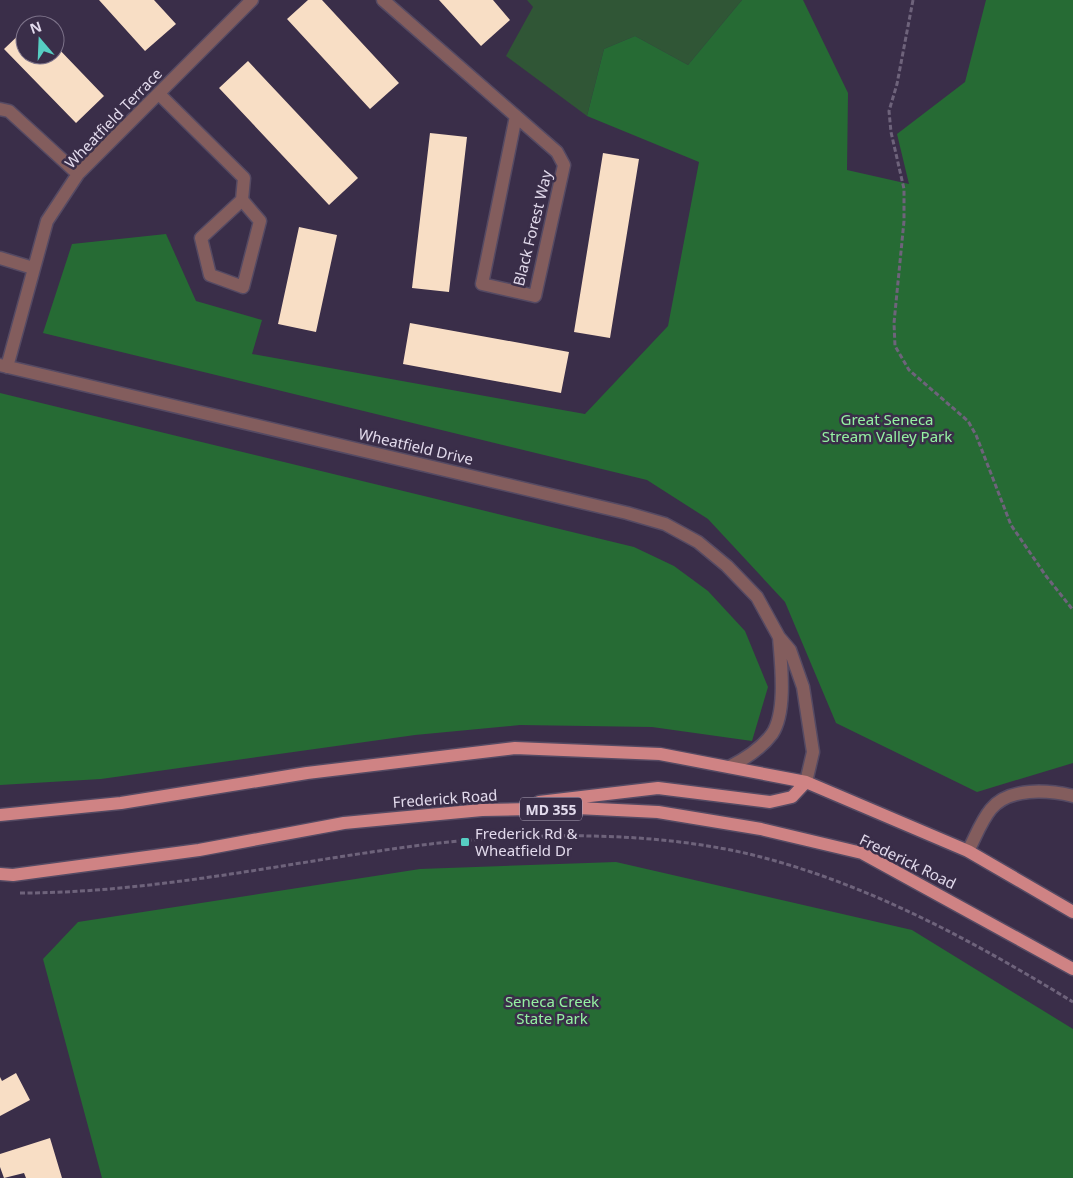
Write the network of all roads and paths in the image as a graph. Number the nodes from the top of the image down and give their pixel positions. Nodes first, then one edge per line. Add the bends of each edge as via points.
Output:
1 (252, 0) edge
2 (383, 0) edge
3 (913, 0) edge
4 (159, 94) junction
5 (0, 109) edge
6 (516, 116) junction
7 (78, 174) junction
8 (242, 200) junction
9 (0, 258) edge
10 (33, 268) junction
11 (4, 366) edge
12 (1073, 610) edge
13 (779, 637) junction
14 (729, 767) junction
15 (806, 782) junction
16 (1073, 796) edge
17 (482, 810) junction
18 (0, 815) edge
19 (968, 851) junction
20 (0, 874) edge
21 (19, 893) dead end
22 (1073, 912) edge
23 (1073, 969) edge
24 (1073, 1002) edge

1 - 4 street, Wheatfield Terrace
2 - 6 street, Black Forest Way
3 - 12 path via 889,111 904,190 895,346 910,370 968,421 1012,525
4 - 7 street, Wheatfield Terrace
4 - 8 street via 244,178
5 - 7 street via 9,111
6 - 6 street, Black Forest Way via 557,152 564,165 535,296 482,284
7 - 10 street, Wheatfield Terrace via 47,221
8 - 8 street via 260,221 243,286 210,276 201,238
9 - 10 street
10 - 11 street, Wheatfield Terrace
11 - 13 street, Wheatfield Drive via 665,524 698,542 727,566 757,597
13 - 14 street, Wheatfield Drive via 781,692 773,732 748,757
13 - 15 street, Wheatfield Drive via 790,650 804,687 812,752
14 - 15 main road, Frederick Road
14 - 18 main road, Frederick Road via 660,754 515,748 306,773 121,803
15 - 17 main road via 792,796 770,802 658,788
15 - 19 main road, Frederick Road
16 - 19 street via 1053,791 1006,798 991,809
17 - 20 main road, Frederick Road / MD 355 via 344,823 199,850 13,875
17 - 23 main road, Frederick Road / MD 355 via 577,808 658,812 761,829 862,853
19 - 22 main road, Frederick Road
21 - 24 path via 65,893 164,885 423,845 522,837 684,842 760,857 838,882 906,909

